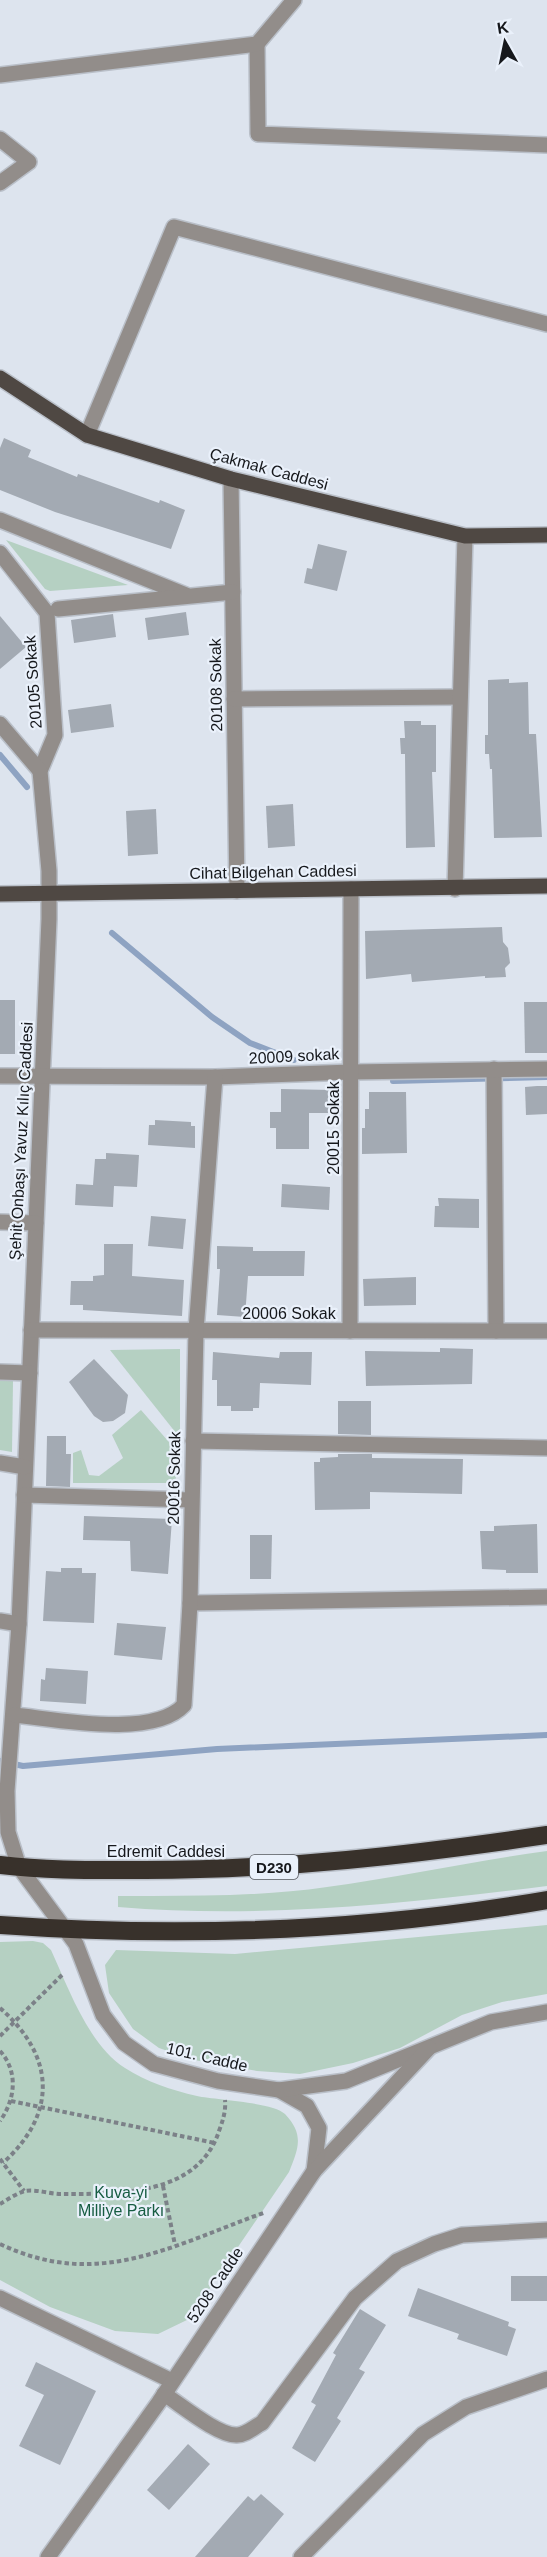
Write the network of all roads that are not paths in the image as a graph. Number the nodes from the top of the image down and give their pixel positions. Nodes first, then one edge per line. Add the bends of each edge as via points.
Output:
1 (294, 0) edge
2 (257, 44) junction
3 (0, 75) edge
4 (0, 139) edge
5 (547, 145) edge
6 (0, 183) edge
7 (547, 324) edge
8 (0, 378) edge
9 (87, 435) junction
10 (231, 479) junction
11 (0, 520) edge
12 (547, 535) edge
13 (465, 536) junction
14 (0, 553) edge
15 (233, 592) junction
16 (186, 595) junction
17 (58, 609) dead end
18 (460, 697) junction
19 (234, 699) junction
20 (0, 724) edge
21 (40, 771) junction
22 (547, 886) edge
23 (351, 889) junction
24 (455, 889) junction
25 (237, 891) junction
26 (49, 893) junction
27 (0, 894) edge
28 (547, 1069) edge
29 (494, 1070) junction
30 (351, 1071) junction
31 (0, 1076) edge
32 (42, 1076) junction
33 (215, 1077) junction
34 (0, 1222) edge
35 (36, 1223) junction
36 (31, 1330) junction
37 (196, 1330) junction
38 (350, 1331) junction
39 (496, 1331) junction
40 (547, 1331) edge
41 (0, 1372) edge
42 (30, 1373) junction
43 (193, 1441) junction
44 (547, 1448) edge
45 (0, 1463) edge
46 (25, 1467) junction
47 (24, 1495) junction
48 (191, 1500) junction
49 (547, 1597) edge
50 (190, 1603) junction
51 (0, 1621) edge
52 (19, 1624) junction
53 (14, 1715) junction
54 (5, 1797) edge
55 (547, 1835) edge
56 (0, 1865) edge
57 (19, 1867) junction
58 (547, 1900) edge
59 (0, 1925) edge
60 (67, 1930) junction
61 (547, 2012) edge
62 (429, 2048) junction
63 (279, 2090) junction
64 (314, 2171) junction
65 (547, 2230) edge
66 (0, 2298) edge
67 (547, 2379) edge
68 (168, 2387) junction
69 (48, 2557) edge
70 (301, 2557) edge

1 - 2 street
2 - 3 street
2 - 5 street via 258,134
4 - 6 street via 29,162
7 - 9 street via 174,227
8 - 9 main road, Çakmak Caddesi
9 - 10 main road, Çakmak Caddesi
10 - 13 main road, Çakmak Caddesi
10 - 15 street, 20108 Sokak
11 - 16 street
12 - 13 main road, Çakmak Caddesi
13 - 18 street
14 - 21 street, 20105 Sokak via 46,613 55,735
15 - 16 street
15 - 19 street, 20108 Sokak
16 - 17 street
18 - 19 street
18 - 24 street
19 - 25 street, 20108 Sokak
20 - 21 street
21 - 26 street, 20105 Sokak
22 - 24 main road, Cihat Bilgehan Caddesi
23 - 24 main road, Cihat Bilgehan Caddesi
23 - 25 main road, Cihat Bilgehan Caddesi
23 - 30 street, 20015 Sokak
25 - 26 main road, Cihat Bilgehan Caddesi
26 - 27 main road, Cihat Bilgehan Caddesi
26 - 32 street, Şehit Onbaşı Yavuz Kılıç Caddesi
28 - 29 street, 20009 sokak
29 - 30 street, 20009 sokak
29 - 39 street
30 - 33 street, 20009 sokak
30 - 38 street, 20015 Sokak
31 - 32 street, 20009 sokak
32 - 33 street, 20009 sokak
32 - 35 street, Şehit Onbaşı Yavuz Kılıç Caddesi
33 - 37 street, 20016 Sokak
34 - 35 street
35 - 36 street, Şehit Onbaşı Yavuz Kılıç Caddesi
36 - 37 street, 20006 Sokak
36 - 42 street, Şehit Onbaşı Yavuz Kılıç Caddesi
37 - 38 street, 20006 Sokak
37 - 43 street, 20016 Sokak
38 - 39 street, 20006 Sokak
39 - 40 street, 20006 Sokak
41 - 42 street
42 - 46 street, Şehit Onbaşı Yavuz Kılıç Caddesi
43 - 44 street
43 - 48 street, 20016 Sokak
45 - 46 street
46 - 47 street, Şehit Onbaşı Yavuz Kılıç Caddesi
47 - 48 street
47 - 52 street, Şehit Onbaşı Yavuz Kılıç Caddesi
48 - 50 street, 20016 Sokak
49 - 50 street
50 - 53 street, 20016 Sokak via 184,1706 176,1713 152,1721 96,1724
51 - 52 street
52 - 53 street, Şehit Onbaşı Yavuz Kılıç Caddesi
53 - 54 street, Şehit Onbaşı Yavuz Kılıç Caddesi
54 - 57 street, 101. Cadde via 8,1832
55 - 57 highway, Edremit Caddesi / D230 via 339,1863 234,1870
56 - 57 highway, Edremit Caddesi / D230
57 - 60 street, 101. Cadde
58 - 60 highway via 376,1923 218,1930
59 - 60 highway
60 - 63 street, 101. Cadde via 103,2015 124,2043 154,2064 218,2081
61 - 62 street via 491,2022
62 - 63 street via 346,2081
62 - 64 street, 5208 Cadde
63 - 64 street, 101. Cadde via 307,2106 319,2128
64 - 68 street, 5208 Cadde
65 - 68 street via 462,2235 397,2261 356,2298 262,2422 246,2433 236,2436 222,2432
66 - 68 street
67 - 70 street via 466,2407 423,2434
68 - 69 street, 5208 Cadde

